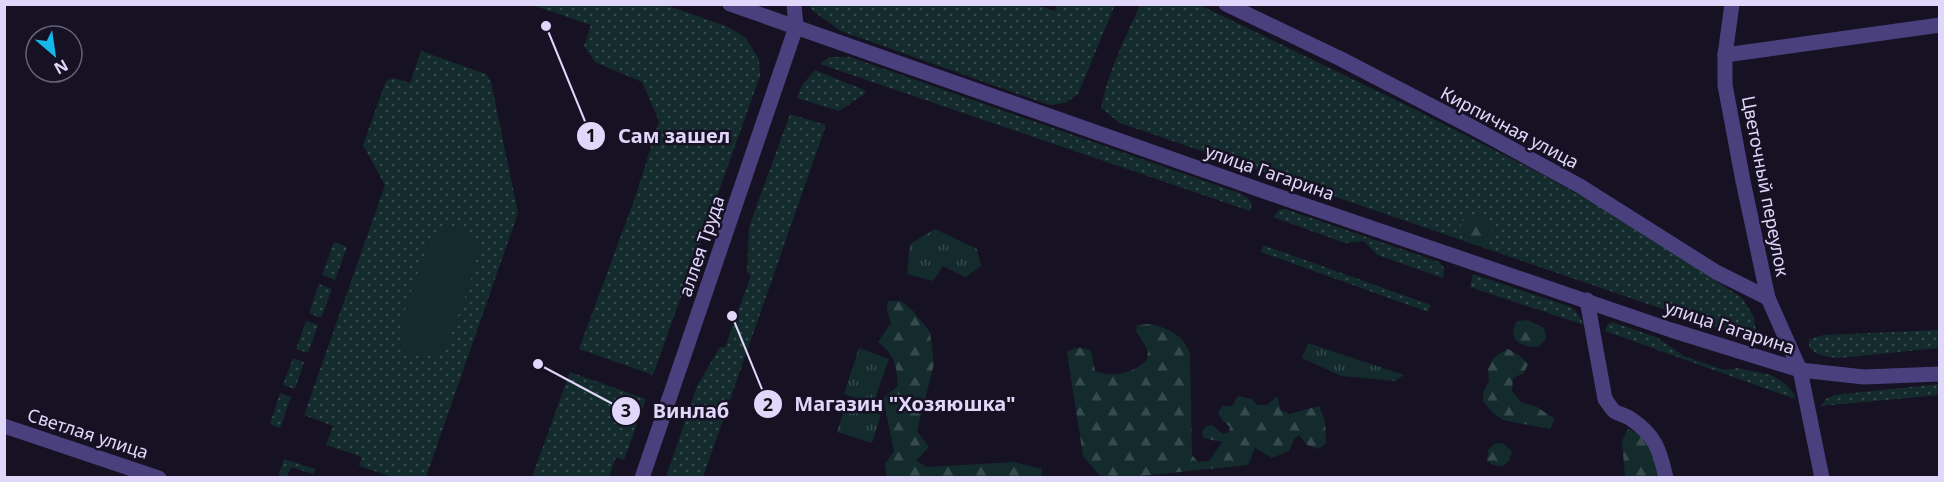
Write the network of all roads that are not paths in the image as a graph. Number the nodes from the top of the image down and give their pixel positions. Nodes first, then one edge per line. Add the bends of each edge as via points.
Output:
1 (730, 4) edge
2 (794, 4) edge
3 (1226, 4) edge
4 (1732, 4) edge
5 (1940, 24) edge
6 (796, 27) junction
7 (1725, 55) junction
8 (1768, 298) junction
9 (1587, 300) junction
10 (1800, 370) junction
11 (1940, 375) edge
12 (4, 426) edge
13 (159, 477) edge
14 (642, 477) edge
15 (1666, 477) edge
16 (1822, 477) edge

1 - 6 street, улица Гагарина
2 - 6 street
3 - 8 street, Кирпичная улица via 1489,136 1580,186 1716,272
4 - 7 street, Цветочный переулок
5 - 7 street
6 - 9 street, улица Гагарина
6 - 14 street, аллея Труда
7 - 8 street, Цветочный переулок via 1727,96
8 - 10 street, Цветочный переулок
9 - 10 street, улица Гагарина
9 - 15 street via 1605,399 1615,412 1644,428 1660,451
10 - 11 street, улица Гагарина via 1864,377
10 - 16 street, Цветочный переулок
12 - 13 street, Светлая улица

